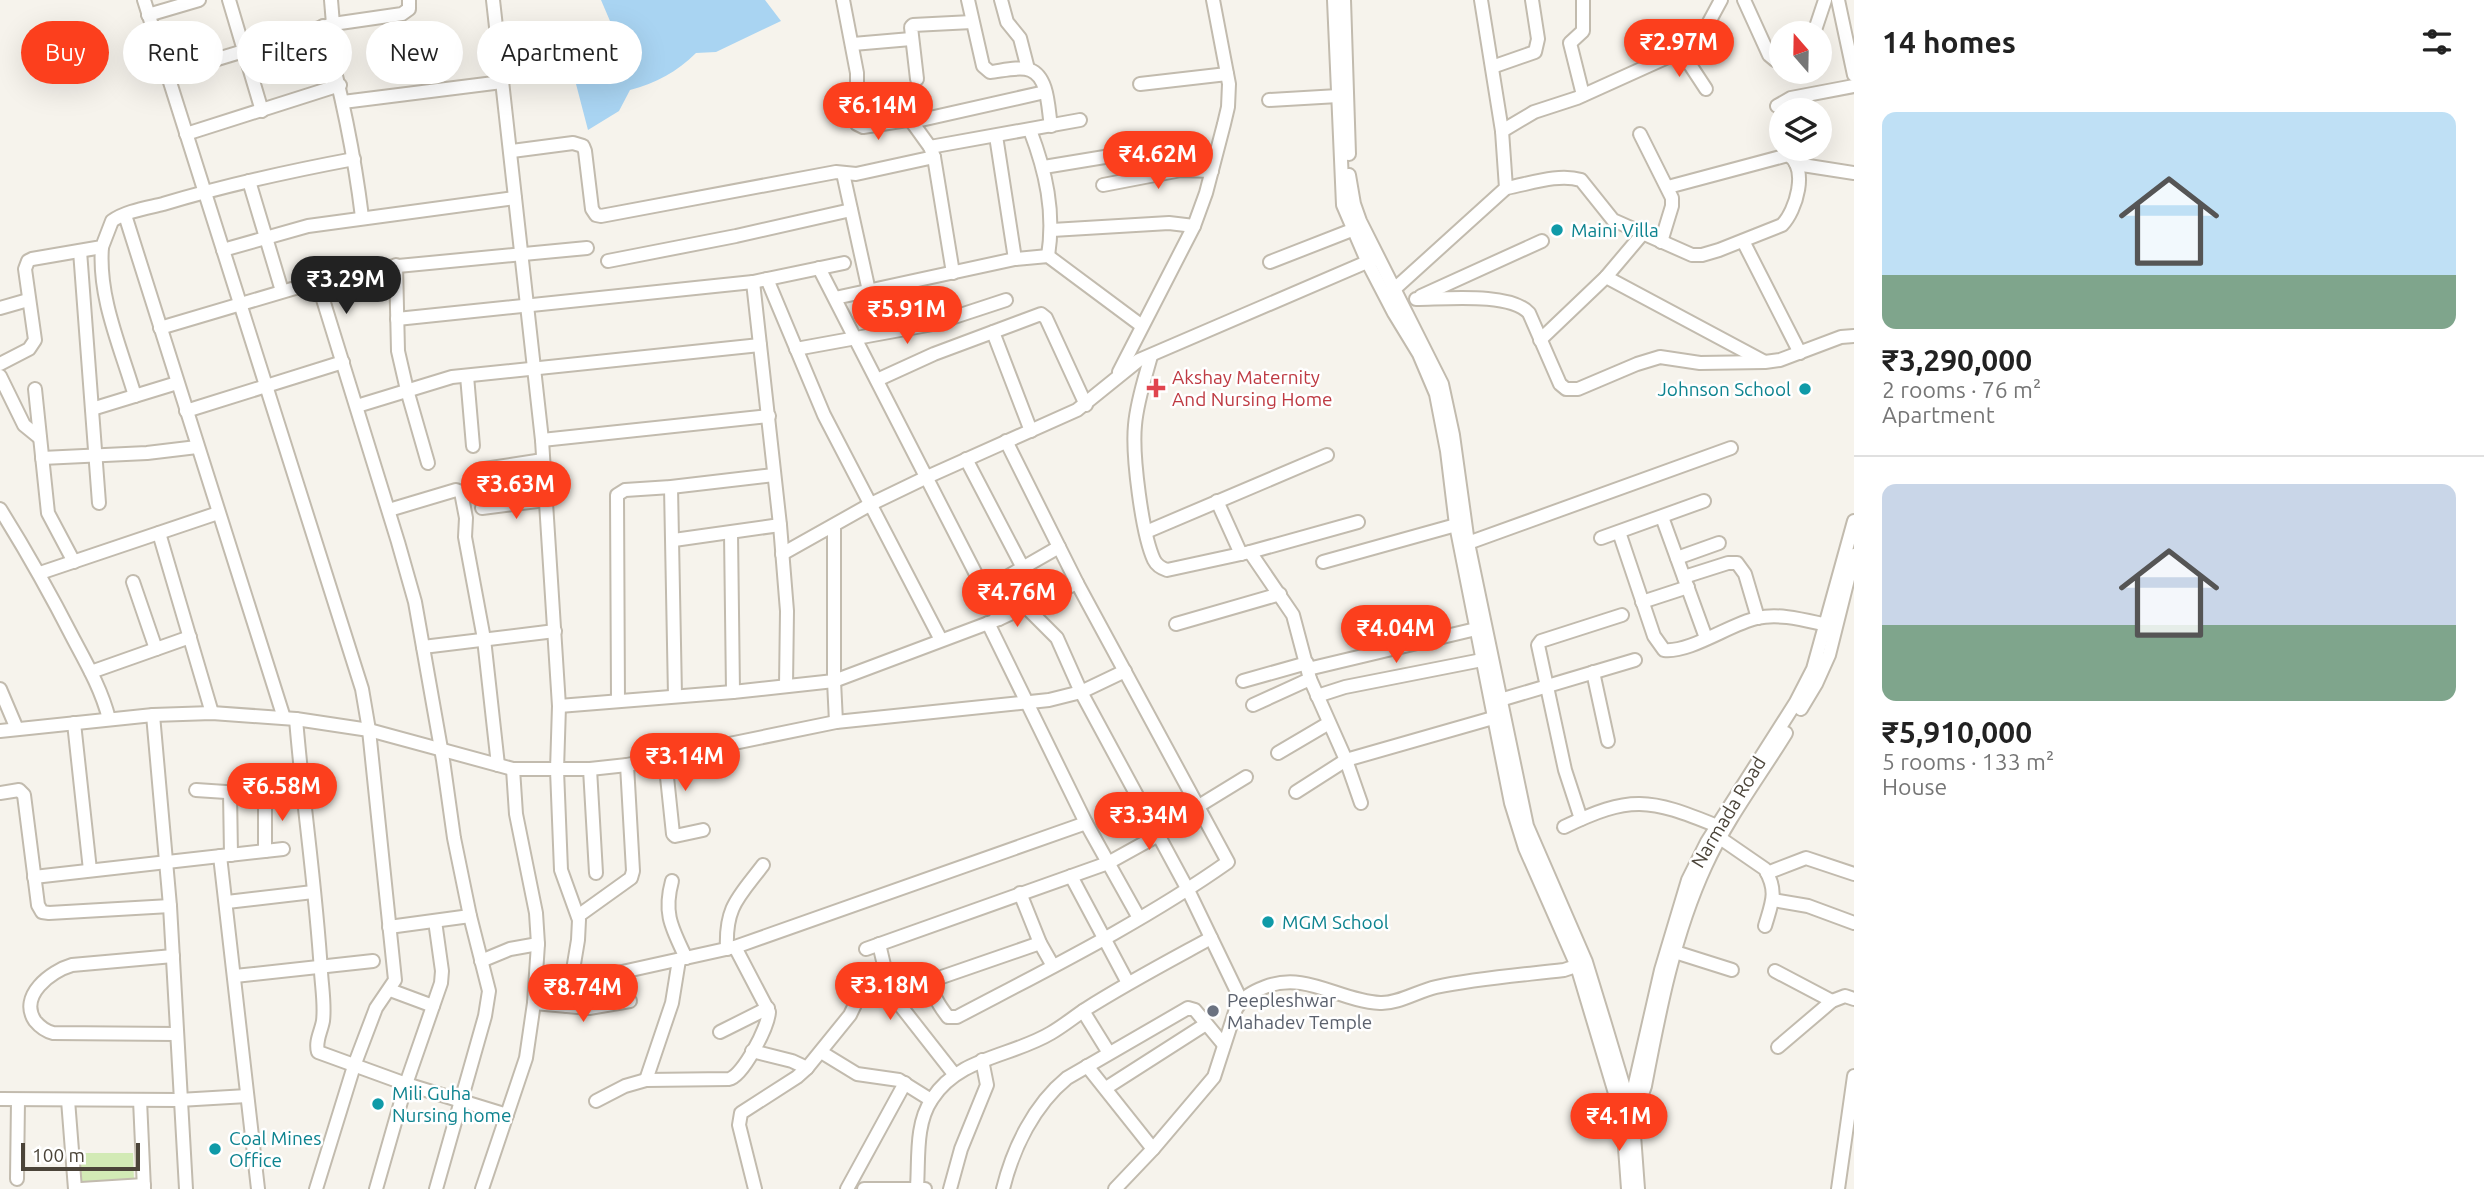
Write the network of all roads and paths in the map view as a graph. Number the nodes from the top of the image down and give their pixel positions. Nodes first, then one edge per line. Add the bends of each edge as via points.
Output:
1 (144, 0) edge
2 (199, 0) edge
3 (229, 0) edge
4 (331, 0) edge
5 (409, 0) edge
6 (493, 0) edge
7 (843, 0) edge
8 (968, 0) edge
9 (1001, 0) edge
10 (1213, 0) edge
11 (1334, 0) edge
12 (1345, 0) edge
13 (1481, 0) edge
14 (1531, 0) edge
15 (1583, 0) edge
16 (1721, 0) edge
17 (1744, 0) edge
18 (1825, 0) edge
19 (1839, 0) edge
20 (148, 15) junction
21 (150, 21) edge
22 (328, 21) edge
23 (352, 21) edge
24 (495, 21) edge
25 (1818, 21) edge
26 (972, 22) junction
27 (237, 25) edge
28 (911, 39) junction
29 (853, 44) junction
30 (1681, 51) junction
31 (1769, 54) edge
32 (1492, 67) junction
33 (1028, 69) junction
34 (1227, 75) junction
35 (1854, 75) edge
36 (917, 79) dead end
37 (171, 84) edge
38 (254, 84) edge
39 (486, 84) edge
40 (502, 84) edge
41 (1140, 84) dead end
42 (340, 85) joint
43 (1854, 86) edge
44 (1706, 89) dead end
45 (1045, 92) junction
46 (1583, 94) junction
47 (1338, 96) junction
48 (1791, 98) edge
49 (1269, 100) dead end
50 (343, 102) junction
51 (262, 111) junction
52 (1080, 120) dead end
53 (912, 122) junction
54 (1051, 126) junction
55 (1030, 130) junction
56 (1502, 131) junction
57 (186, 134) junction
58 (1640, 135) dead end
59 (996, 136) junction
60 (1153, 149) dead end
61 (512, 151) junction
62 (932, 152) junction
63 (354, 159) junction
64 (1796, 164) junction
65 (1044, 167) junction
66 (1212, 171) junction
67 (843, 173) junction
68 (1854, 173) edge
69 (249, 181) junction
70 (1102, 185) dead end
71 (1668, 187) junction
72 (1506, 188) junction
73 (204, 192) junction
74 (515, 198) junction
75 (851, 210) junction
76 (125, 215) junction
77 (362, 217) junction
78 (1194, 226) junction
79 (1052, 230) junction
80 (1352, 230) junction
81 (1644, 232) junction
82 (265, 238) junction
83 (1542, 241) dead end
84 (1743, 241) junction
85 (1661, 242) junction
86 (102, 247) junction
87 (587, 248) dead end
88 (223, 250) junction
89 (80, 251) junction
90 (523, 255) junction
91 (1048, 256) junction
92 (1015, 259) junction
93 (1373, 260) junction
94 (608, 261) dead end
95 (1270, 262) dead end
96 (844, 263) dead end
97 (396, 265) junction
98 (819, 268) junction
99 (953, 273) junction
100 (1606, 277) junction
101 (767, 279) junction
102 (317, 280) junction
103 (753, 282) junction
104 (893, 286) junction
105 (282, 291) junction
106 (869, 291) junction
107 (1390, 293) junction
108 (835, 298) junction
109 (1416, 299) junction
110 (28, 300) junction
111 (1006, 300) dead end
112 (240, 304) junction
113 (528, 305) junction
114 (0, 308) edge
115 (1397, 308) junction
116 (397, 319) junction
117 (1142, 326) junction
118 (160, 328) junction
119 (907, 329) junction
120 (993, 332) junction
121 (1854, 335) edge
122 (855, 337) junction
123 (1540, 340) junction
124 (760, 345) junction
125 (796, 349) junction
126 (1800, 353) junction
127 (1151, 356) junction
128 (343, 362) junction
129 (1765, 362) junction
130 (0, 364) edge
131 (534, 368) junction
132 (1118, 375) junction
133 (0, 376) edge
134 (467, 376) junction
135 (877, 380) junction
136 (177, 383) junction
137 (265, 386) junction
138 (36, 389) dead end
139 (407, 390) junction
140 (135, 396) junction
141 (1086, 405) junction
142 (357, 406) junction
143 (92, 409) junction
144 (186, 411) junction
145 (769, 416) junction
146 (1031, 430) junction
147 (40, 438) junction
148 (542, 440) junction
149 (1006, 442) junction
150 (473, 446) dead end
151 (197, 447) junction
152 (1731, 448) dead end
153 (1327, 455) dead end
154 (95, 456) junction
155 (42, 458) junction
156 (966, 459) junction
157 (543, 460) junction
158 (428, 463) dead end
159 (478, 470) dead end
160 (774, 475) junction
161 (927, 477) junction
162 (671, 487) junction
163 (546, 500) junction
164 (1704, 501) dead end
165 (1217, 502) junction
166 (99, 503) dead end
167 (871, 505) junction
168 (482, 508) dead end
169 (0, 509) edge
170 (389, 510) junction
171 (218, 513) junction
172 (1662, 517) junction
173 (1358, 522) dead end
174 (1854, 522) edge
175 (780, 525) junction
176 (1456, 525) junction
177 (834, 526) junction
178 (1146, 532) junction
179 (1619, 532) junction
180 (159, 533) junction
181 (731, 533) junction
182 (1601, 538) dead end
183 (674, 540) junction
184 (1468, 543) junction
185 (1719, 543) dead end
186 (1059, 547) junction
187 (1245, 553) junction
188 (782, 554) junction
189 (1854, 555) edge
190 (1677, 558) junction
191 (74, 562) junction
192 (1323, 562) dead end
193 (1023, 568) junction
194 (40, 573) junction
195 (133, 582) dead end
196 (1686, 582) junction
197 (1077, 583) junction
198 (984, 590) junction
199 (1280, 594) junction
200 (1642, 602) junction
201 (1026, 607) junction
202 (1622, 615) dead end
203 (1758, 618) junction
204 (994, 621) junction
205 (1176, 624) dead end
206 (1827, 625) junction
207 (1476, 629) junction
208 (555, 631) junction
209 (190, 637) junction
210 (1706, 638) junction
211 (484, 639) junction
212 (941, 640) junction
213 (423, 647) junction
214 (156, 649) junction
215 (1482, 660) junction
216 (1634, 660) dead end
217 (1308, 670) junction
218 (1125, 671) junction
219 (91, 672) junction
220 (1593, 672) junction
221 (834, 681) junction
222 (1243, 681) dead end
223 (786, 686) junction
224 (1547, 686) junction
225 (0, 689) edge
226 (733, 692) junction
227 (1081, 692) junction
228 (675, 696) junction
229 (1317, 696) junction
230 (1500, 700) junction
231 (618, 701) junction
232 (1026, 703) junction
233 (1253, 705) dead end
234 (559, 706) junction
235 (212, 713) junction
236 (153, 715) junction
237 (290, 718) junction
238 (1493, 718) junction
239 (109, 719) junction
240 (836, 722) junction
241 (74, 723) junction
242 (1329, 723) junction
243 (17, 729) junction
244 (369, 730) junction
245 (0, 731) edge
246 (1608, 741) dead end
247 (440, 750) junction
248 (1278, 752) dead end
249 (666, 758) junction
250 (1346, 760) junction
251 (498, 765) junction
252 (627, 765) junction
253 (513, 769) junction
254 (590, 769) junction
255 (557, 770) junction
256 (1246, 777) dead end
257 (197, 790) dead end
258 (230, 792) junction
259 (1296, 792) dead end
260 (0, 793) edge
261 (265, 795) junction
262 (302, 797) junction
263 (1361, 803) dead end
264 (1199, 810) junction
265 (1581, 819) junction
266 (1086, 823) junction
267 (1564, 827) dead end
268 (703, 830) dead end
269 (1718, 832) junction
270 (1159, 836) junction
271 (282, 849) dead end
272 (265, 851) junction
273 (225, 855) junction
274 (166, 862) junction
275 (1108, 863) junction
276 (763, 865) dead end
277 (90, 870) junction
278 (596, 873) dead end
279 (1767, 873) junction
280 (1854, 874) edge
281 (1071, 876) junction
282 (34, 877) junction
283 (672, 881) dead end
284 (1188, 890) junction
285 (313, 892) junction
286 (1020, 894) junction
287 (1773, 900) junction
288 (227, 902) junction
289 (170, 906) junction
290 (470, 916) junction
291 (578, 916) junction
292 (1139, 918) junction
293 (435, 920) junction
294 (1854, 923) edge
295 (1765, 926) dead end
296 (389, 927) junction
297 (1103, 938) junction
298 (1211, 938) junction
299 (1040, 943) junction
300 (538, 944) junction
301 (879, 944) junction
302 (731, 948) junction
303 (866, 949) dead end
304 (1675, 952) junction
305 (173, 956) junction
306 (682, 959) junction
307 (373, 961) dead end
308 (481, 961) junction
309 (1581, 964) junction
310 (1053, 966) junction
311 (321, 968) junction
312 (1732, 970) dead end
313 (1775, 971) dead end
314 (622, 972) dead end
315 (235, 976) junction
316 (887, 980) junction
317 (1128, 983) junction
318 (390, 990) junction
319 (1854, 999) edge
320 (1241, 1000) junction
321 (630, 1001) dead end
322 (1832, 1001) junction
323 (534, 1003) junction
324 (433, 1006) junction
325 (567, 1006) junction
326 (768, 1008) junction
327 (1083, 1011) junction
328 (1206, 1024) junction
329 (720, 1032) dead end
330 (177, 1034) junction
331 (1224, 1045) junction
332 (1778, 1047) dead end
333 (752, 1051) junction
334 (821, 1052) junction
335 (1108, 1053) junction
336 (1641, 1059) junction
337 (982, 1060) junction
338 (1616, 1060) junction
339 (354, 1066) junction
340 (1087, 1066) junction
341 (807, 1068) junction
342 (954, 1074) junction
343 (1854, 1076) edge
344 (646, 1080) junction
345 (905, 1083) junction
346 (406, 1084) junction
347 (1106, 1088) junction
348 (247, 1096) junction
349 (0, 1100) edge
350 (18, 1100) junction
351 (68, 1100) junction
352 (140, 1100) junction
353 (179, 1100) junction
354 (931, 1100) junction
355 (460, 1101) junction
356 (596, 1101) dead end
357 (1625, 1111) junction
358 (507, 1115) junction
359 (1153, 1149) junction
360 (17, 1179) dead end
361 (144, 1187) edge
362 (921, 1188) edge
363 (75, 1189) edge
364 (81, 1189) edge
365 (186, 1189) edge
366 (258, 1189) edge
367 (316, 1189) edge
368 (376, 1189) edge
369 (436, 1189) edge
370 (482, 1189) edge
371 (755, 1189) edge
372 (847, 1189) edge
373 (864, 1189) edge
374 (871, 1189) edge
375 (950, 1189) edge
376 (1003, 1189) edge
377 (1115, 1189) edge
378 (1628, 1189) edge
379 (1638, 1189) edge
380 (1838, 1189) edge

1 - 20 street
2 - 20 street
3 - 27 street
4 - 22 street
5 - 23 street via 409,9 402,14
6 - 24 street
7 - 29 street
8 - 26 street
9 - 33 street via 1007,22 1020,38
10 - 34 street
11 - 47 street
12 - 93 street via 1350,188
13 - 32 street
14 - 32 street via 1538,39 1535,52
15 - 46 street via 1583,31 1570,43
16 - 30 street via 1708,24
17 - 31 street
18 - 25 street
19 - 35 street
20 - 21 street
26 - 28 street via 913,25
26 - 33 street via 986,70
28 - 29 street
28 - 36 street
29 - 53 street via 857,124
30 - 44 street
30 - 46 street
32 - 56 street
33 - 45 street via 1038,76
34 - 41 street
34 - 66 street via 1228,107
37 - 57 street
38 - 51 street
39 - 50 street
40 - 61 street
42 - 50 street
42 - 51 street
43 - 48 street
45 - 53 street
45 - 54 street
46 - 56 street via 1534,112
47 - 49 street
47 - 80 street via 1343,205
50 - 63 street
51 - 57 street
52 - 54 street
53 - 62 street
54 - 55 street
55 - 59 street
55 - 65 street
56 - 72 street
57 - 73 street
58 - 71 street
59 - 62 street
59 - 92 street
60 - 65 street
61 - 67 street via 573,143 583,146 592,209 601,216
61 - 74 street
62 - 67 street via 856,174
62 - 99 street
63 - 69 street
63 - 77 street
64 - 68 street
64 - 71 street via 1788,155
64 - 84 street via 1799,189 1790,215 1782,225
65 - 79 street
66 - 70 street via 1181,170
66 - 78 street
67 - 75 street
69 - 73 street
69 - 82 street
71 - 85 street via 1672,206
72 - 81 street via 1573,177 1581,180 1613,220
72 - 107 street
73 - 76 street
73 - 88 street
74 - 77 street
74 - 90 street
75 - 94 street
75 - 106 street
76 - 86 street via 112,221
76 - 118 street
77 - 82 street
78 - 79 street via 1169,223
78 - 117 street
79 - 91 street
80 - 93 street
80 - 95 street
81 - 85 street
81 - 100 street
82 - 88 street
82 - 105 street
83 - 109 street
84 - 85 street via 1702,255
84 - 126 street
86 - 89 street
86 - 140 street via 103,286
87 - 90 street
88 - 112 street
89 - 110 street via 28,261
89 - 143 street
90 - 97 street
90 - 113 street
91 - 92 street
91 - 117 street
92 - 99 street
93 - 107 street
93 - 127 street
96 - 98 street
97 - 102 street
97 - 116 street
98 - 101 street
98 - 108 street
99 - 104 street
100 - 123 street
100 - 129 street
101 - 103 street
101 - 125 street
102 - 105 street
102 - 128 street
103 - 113 street
103 - 124 street
104 - 106 street
104 - 119 street
105 - 112 street
106 - 108 street
107 - 115 street
108 - 122 street
109 - 115 street
109 - 123 street via 1491,299 1518,305 1529,313
110 - 114 street
110 - 130 street via 33,345
111 - 119 street
112 - 118 street
112 - 137 street
113 - 116 street
113 - 131 street
115 - 176 street via 1436,394
115 - 184 street via 1434,368 1447,401
116 - 139 street
117 - 132 street
118 - 136 street
119 - 122 street
120 - 135 street
120 - 141 street via 1044,316
120 - 146 street
121 - 126 street
122 - 125 street
122 - 135 street
123 - 129 street via 1560,384 1570,390 1660,357 1700,363
124 - 131 street
124 - 145 street
125 - 167 street
126 - 129 street
127 - 132 street
127 - 178 street via 1134,428
128 - 137 street
128 - 142 street
131 - 134 street
131 - 148 street
132 - 141 street
133 - 147 street via 24,425
134 - 139 street
134 - 150 street
135 - 161 street
136 - 140 street
136 - 144 street
137 - 144 street
137 - 244 street via 362,689
138 - 147 street
139 - 142 street
139 - 158 street
140 - 143 street
141 - 146 street
142 - 170 street
143 - 154 street
144 - 151 street
145 - 148 street
145 - 160 street
146 - 149 street
147 - 155 street
148 - 157 street
149 - 156 street
149 - 186 street
151 - 154 street
151 - 171 street
152 - 184 street
153 - 165 street
154 - 155 street
154 - 166 street
155 - 191 street via 48,513
156 - 161 street
156 - 193 street
157 - 159 street
157 - 163 street
160 - 162 street
160 - 175 street
161 - 167 street
161 - 198 street
162 - 183 street
162 - 231 street via 625,490 615,498
163 - 168 street
163 - 208 street
164 - 172 street
165 - 178 street
165 - 187 street
167 - 177 street
167 - 212 street
169 - 194 street
170 - 211 street via 461,492
170 - 213 street
171 - 180 street
171 - 237 street
172 - 179 street
172 - 190 street
173 - 187 street
174 - 206 street, Narmada Road
175 - 181 street
175 - 188 street
176 - 192 street
176 - 207 street
177 - 188 street
177 - 221 street
178 - 187 street via 1155,561 1167,570
179 - 182 street
179 - 200 street
180 - 191 street
180 - 209 street
181 - 183 street
181 - 226 street
183 - 228 street
184 - 230 street
185 - 190 street
186 - 193 street
186 - 197 street
187 - 199 street
188 - 223 street
189 - 269 street via 1824,667
190 - 196 street
191 - 194 street
193 - 198 street
194 - 219 street
195 - 214 street
196 - 200 street
196 - 203 street via 1737,563 1745,574
196 - 210 street
197 - 201 street
197 - 218 street
198 - 204 street
199 - 205 street
199 - 217 street via 1293,615
200 - 210 street via 1664,650
201 - 204 street
201 - 227 street via 1057,638
202 - 224 street via 1541,641 1538,649
203 - 206 street via 1791,617
203 - 210 street
204 - 212 street
204 - 232 street
206 - 269 street, Narmada Road via 1796,702
207 - 215 street
207 - 217 street
208 - 211 street
208 - 234 street
209 - 214 street
209 - 235 street
211 - 213 street
211 - 251 street
212 - 221 street
213 - 247 street
214 - 219 street
215 - 229 street
215 - 238 street
216 - 220 street
217 - 222 street
217 - 229 street
217 - 233 street
218 - 227 street
218 - 264 street
219 - 239 street
220 - 224 street
220 - 246 street
221 - 223 street
221 - 240 street
223 - 226 street
224 - 230 street
224 - 265 street
225 - 243 street
226 - 228 street
227 - 232 street
227 - 270 street
228 - 231 street
229 - 242 street
230 - 238 street
230 - 309 street via 1527,826
231 - 234 street
232 - 240 street
232 - 266 street
234 - 255 street
235 - 236 street
235 - 237 street
236 - 239 street
236 - 274 street
237 - 244 street
237 - 262 street
238 - 250 street
238 - 309 street via 1525,848
239 - 241 street
240 - 249 street
241 - 243 street
241 - 277 street
242 - 248 street
242 - 250 street
243 - 245 street
244 - 247 street
244 - 296 street
247 - 251 street
247 - 290 street
249 - 252 street
249 - 268 street via 673,834
250 - 259 street
250 - 263 street
251 - 253 street
252 - 254 street
252 - 291 street via 633,872
253 - 255 street
253 - 300 street
254 - 255 street
254 - 278 street
255 - 291 street via 562,878
256 - 264 street
257 - 258 street
258 - 261 street
258 - 273 street
260 - 282 street via 22,792
261 - 262 street
261 - 272 street
262 - 285 street
264 - 270 street
264 - 284 street via 1228,862
265 - 267 street
265 - 269 street via 1612,806 1640,803 1685,813
266 - 275 street
266 - 302 street
269 - 279 street
269 - 304 street
269 - 336 street, Narmada Road via 1688,880
270 - 275 street
270 - 284 street
271 - 272 street
272 - 273 street
273 - 274 street
273 - 288 street
274 - 277 street
274 - 289 street
275 - 281 street
275 - 292 street
276 - 302 street via 727,919
277 - 282 street
279 - 280 street via 1806,858
279 - 287 street
281 - 286 street
281 - 297 street
282 - 289 street via 39,908 49,914
283 - 306 street via 668,919
284 - 292 street
284 - 298 street
285 - 288 street
285 - 311 street
286 - 299 street
286 - 301 street
287 - 294 street via 1808,906
287 - 295 street
288 - 315 street
289 - 305 street
290 - 293 street
290 - 308 street
291 - 325 street
292 - 297 street
293 - 296 street
293 - 324 street via 442,971
296 - 318 street via 395,970
297 - 310 street
297 - 317 street
298 - 317 street
298 - 320 street
299 - 310 street
299 - 310 street via 938,976 931,987 944,1013 952,1018
300 - 308 street
300 - 323 street
301 - 303 street
301 - 316 street
302 - 306 street
302 - 326 street
304 - 312 street
304 - 357 street via 1645,1086 1641,1097
305 - 330 street
305 - 330 street via 61,968 43,982 30,1006 38,1024 53,1033
306 - 314 street
306 - 344 street
307 - 311 street
308 - 355 street via 489,991
309 - 320 street via 1439,986 1387,1003 1284,981
309 - 338 street
309 - 357 street
311 - 315 street
311 - 339 street via 323,1023 316,1048 322,1055
313 - 322 street
315 - 348 street
316 - 334 street via 861,992 850,1015
316 - 342 street via 904,1012
317 - 327 street
318 - 324 street
318 - 339 street via 376,1008
319 - 322 street via 1845,996
320 - 331 street
321 - 325 street
322 - 332 street
323 - 325 street
323 - 358 street via 526,1058
324 - 346 street
326 - 329 street
326 - 333 street via 769,1017
327 - 335 street
327 - 337 street via 1036,1042
328 - 331 street
328 - 335 street via 1188,1008
328 - 347 street
330 - 353 street
331 - 359 street via 1214,1077
333 - 341 street
333 - 344 street via 734,1078
334 - 341 street
334 - 345 street via 857,1074
335 - 340 street
336 - 338 street via 1629,1063
336 - 357 street, Narmada Road
337 - 342 street
337 - 375 street via 987,1085
338 - 357 street
339 - 346 street
339 - 367 street
340 - 347 street
340 - 376 street via 1059,1084 1041,1105 1014,1153
341 - 371 street via 747,1107 739,1118
342 - 354 street
343 - 380 street
344 - 356 street
345 - 354 street
345 - 372 street
346 - 355 street
346 - 368 street
347 - 359 street
348 - 353 street
348 - 366 street
349 - 350 street
350 - 351 street
350 - 360 street
351 - 352 street
351 - 363 street
352 - 353 street
352 - 361 street
353 - 365 street
354 - 362 street via 920,1131
355 - 358 street
355 - 369 street
357 - 378 street
357 - 379 street via 1634,1135
358 - 370 street
359 - 377 street
361 - 364 street
362 - 374 street
373 - 374 street

